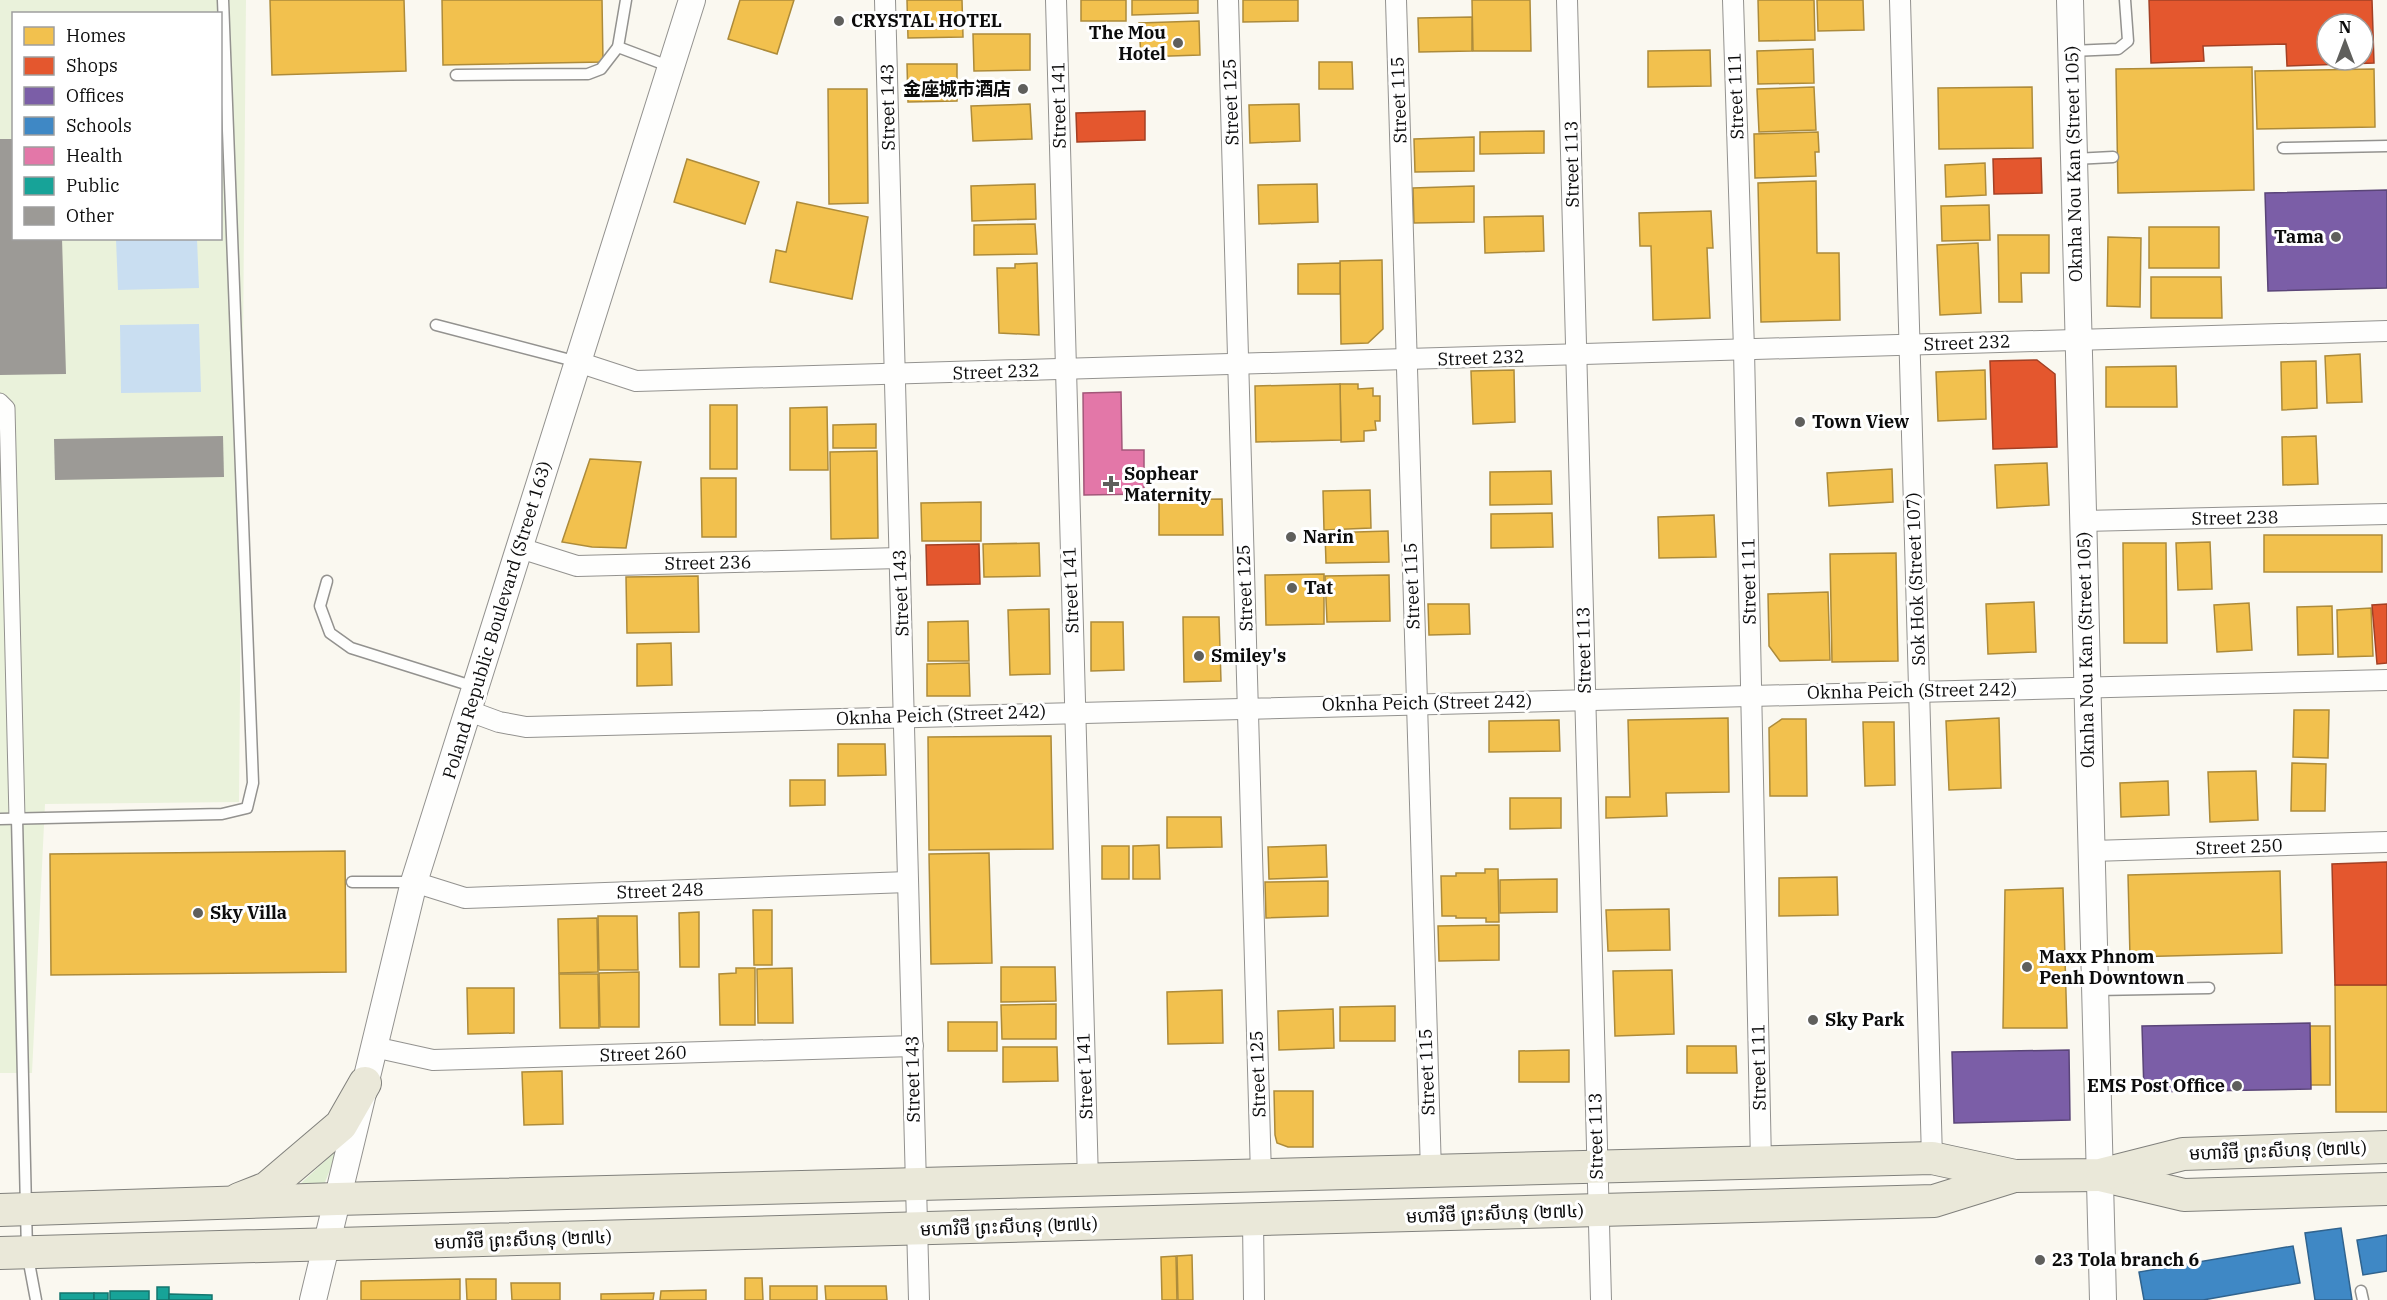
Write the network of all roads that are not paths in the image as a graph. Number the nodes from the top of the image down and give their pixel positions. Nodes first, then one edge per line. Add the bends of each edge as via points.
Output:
1 (223, 0) edge
2 (626, 0) edge
3 (692, 0) edge
4 (885, 0) edge
5 (1056, 0) edge
6 (1228, 0) edge
7 (1396, 0) edge
8 (1567, 0) edge
9 (1733, 0) edge
10 (1900, 0) edge
11 (2070, 0) edge
12 (2125, 0) edge
13 (618, 47) junction
14 (2071, 51) junction
15 (671, 67) junction
16 (456, 75) dead end
17 (2387, 146) edge
18 (2283, 148) dead end
19 (2113, 157) dead end
20 (2074, 159) junction
21 (436, 325) dead end
22 (2387, 331) edge
23 (2079, 340) junction
24 (1909, 345) junction
25 (1744, 350) junction
26 (1576, 355) junction
27 (1406, 360) junction
28 (578, 362) junction
29 (1238, 365) junction
30 (1065, 370) junction
31 (895, 375) junction
32 (0, 401) edge
33 (2387, 514) edge
34 (2083, 521) junction
35 (520, 548) junction
36 (900, 558) junction
37 (327, 581) dead end
38 (2387, 680) edge
39 (2087, 687) junction
40 (1919, 691) junction
41 (1751, 695) junction
42 (472, 699) junction
43 (1585, 699) junction
44 (1415, 703) junction
45 (1248, 707) junction
46 (1075, 712) junction
47 (904, 716) junction
48 (17, 818) junction
49 (0, 819) edge
50 (2387, 842) edge
51 (2092, 851) junction
52 (352, 882) dead end
53 (414, 882) junction
54 (908, 882) junction
55 (2209, 988) dead end
56 (2095, 990) junction
57 (912, 1046) junction
58 (374, 1047) junction
59 (365, 1083) junction
60 (2387, 1147) edge
61 (1932, 1158) junction
62 (1761, 1163) junction
63 (1597, 1167) junction
64 (1431, 1172) junction
65 (2100, 1175) junction
66 (1261, 1176) junction
67 (2014, 1176) junction
68 (1088, 1181) junction
69 (916, 1185) junction
70 (2387, 1189) edge
71 (337, 1199) junction
72 (226, 1203) junction
73 (13, 1209) edge
74 (1598, 1211) junction
75 (1253, 1221) junction
76 (917, 1230) junction
77 (326, 1246) junction
78 (14, 1253) edge
79 (36, 1300) edge
80 (313, 1300) edge
81 (919, 1300) edge
82 (1254, 1300) edge
83 (1601, 1300) edge
84 (2103, 1300) edge

1 - 48 lane via 253,783 247,808 222,814
2 - 13 lane
3 - 15 street, Poland Republic Boulevard (Street 163)
4 - 31 street, Street 143
5 - 30 street, Street 141
6 - 29 street, Street 125
7 - 27 street, Street 115
8 - 26 street, Street 113
9 - 25 street, Street 111
10 - 24 street, Sok Hok (Street 107)
11 - 14 street, Oknha Nou Kan (Street 105)
12 - 14 lane via 2128,41 2124,46
13 - 15 lane
13 - 16 lane via 601,69 588,74
14 - 20 street, Oknha Nou Kan (Street 105)
15 - 28 street, Poland Republic Boulevard (Street 163)
17 - 18 lane
19 - 20 lane
20 - 23 street, Oknha Nou Kan (Street 105)
21 - 28 lane
22 - 23 street, Street 232
23 - 24 street, Street 232
23 - 34 street, Oknha Nou Kan (Street 105)
24 - 25 street, Street 232
24 - 40 street, Sok Hok (Street 107)
25 - 26 street, Street 232
25 - 41 street, Street 111
26 - 27 street, Street 232
26 - 43 street, Street 113
27 - 29 street, Street 232
27 - 44 street, Street 115
28 - 31 street, Street 232 via 636,381
28 - 35 street, Poland Republic Boulevard (Street 163)
29 - 30 street, Street 232
29 - 45 street, Street 125
30 - 31 street, Street 232
30 - 46 street, Street 141
31 - 36 street, Street 143
32 - 48 street via 7,408
33 - 34 street, Street 238
34 - 39 street, Oknha Nou Kan (Street 105)
35 - 36 street, Street 236 via 577,566
35 - 42 street, Poland Republic Boulevard (Street 163)
36 - 47 street, Street 143
37 - 42 lane via 320,606 330,633 351,648
38 - 39 street, Oknha Peich (Street 242)
39 - 40 street, Oknha Peich (Street 242)
39 - 51 street, Oknha Nou Kan (Street 105)
40 - 41 street, Oknha Peich (Street 242)
40 - 61 street, Sok Hok (Street 107)
41 - 43 street, Oknha Peich (Street 242)
41 - 62 street, Street 111
42 - 47 street, Oknha Peich (Street 242) via 499,722 526,727
42 - 53 street, Poland Republic Boulevard (Street 163)
43 - 44 street, Oknha Peich (Street 242)
43 - 63 street, Street 113
44 - 45 street, Oknha Peich (Street 242)
44 - 64 street, Street 115
45 - 46 street, Oknha Peich (Street 242)
45 - 66 street, Street 125
46 - 47 street, Oknha Peich (Street 242)
46 - 68 street, Street 141
47 - 54 street, Street 143
48 - 49 lane
48 - 73 lane
50 - 51 street, Street 250
51 - 56 street, Oknha Nou Kan (Street 105)
52 - 53 lane
53 - 54 street, Street 248 via 465,898
53 - 58 street, Poland Republic Boulevard (Street 163)
54 - 57 street, Street 143
55 - 56 lane
56 - 65 street, Oknha Nou Kan (Street 105)
57 - 58 street, Street 260 via 433,1060
57 - 69 street, Street 143
58 - 59 street, Poland Republic Boulevard (Street 163)
59 - 71 street, Poland Republic Boulevard (Street 163)
59 - 72 main road via 341,1125 267,1188
60 - 65 main road, មហាវិថី ព្រះសីហនុ (២៧៤) via 2183,1154
61 - 62 main road, មហាវិថី ព្រះសីហនុ (២៧៤)
61 - 67 main road, មហាវិថី ព្រះសីហនុ (២៧៤)
62 - 63 main road, មហាវិថី ព្រះសីហនុ (២៧៤)
63 - 64 main road, មហាវិថី ព្រះសីហនុ (២៧៤)
63 - 74 street, Street 113
64 - 66 main road, មហាវិថី ព្រះសីហនុ (២៧៤)
65 - 67 main road, មហាវិថី ព្រះសីហនុ (២៧៤)
65 - 70 main road, មហាវិថី ព្រះសីហនុ (២៧៤) via 2184,1195
65 - 84 street, Oknha Nou Kan (Street 105)
66 - 68 main road, មហាវិថី ព្រះសីហនុ (២៧៤)
67 - 74 main road, មហាវិថី ព្រះសីហនុ (២៧៤) via 1934,1201
68 - 69 main road, មហាវិថី ព្រះសីហនុ (២៧៤)
69 - 71 main road, មហាវិថី ព្រះសីហនុ (២៧៤)
69 - 76 street, Street 143
71 - 72 main road, មហាវិថី ព្រះសីហនុ (២៧៤)
71 - 77 street, Poland Republic Boulevard (Street 163)
72 - 73 main road, មហាវិថី ព្រះសីហនុ (២៧៤)
73 - 78 lane
74 - 75 main road, មហាវិថី ព្រះសីហនុ (២៧៤)
74 - 83 street, Street 113
75 - 76 main road, មហាវិថី ព្រះសីហនុ (២៧៤)
75 - 82 street
76 - 77 main road, មហាវិថី ព្រះសីហនុ (២៧៤)
76 - 81 street, Street 143
77 - 78 main road, មហាវិថី ព្រះសីហនុ (២៧៤)
77 - 80 street, Poland Republic Boulevard (Street 163)
78 - 79 lane

